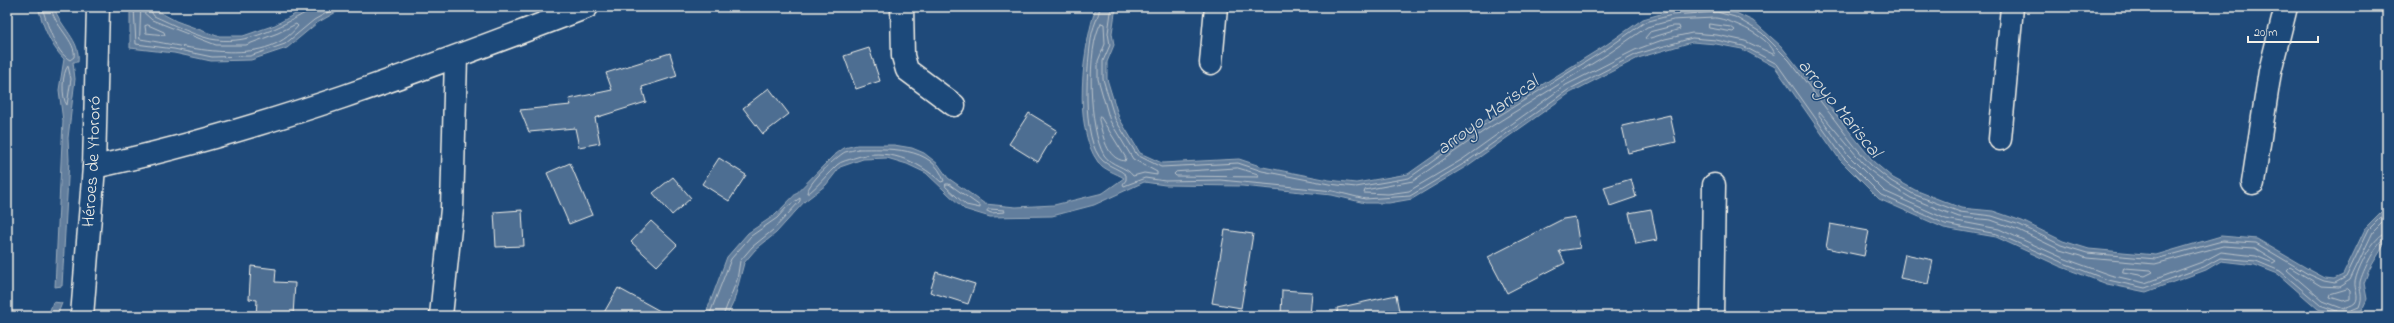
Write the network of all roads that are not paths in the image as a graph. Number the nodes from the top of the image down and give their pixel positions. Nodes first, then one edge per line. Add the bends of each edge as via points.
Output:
1 (98, 7) edge
2 (586, 7) edge
3 (902, 7) edge
4 (1216, 7) edge
5 (2012, 7) edge
6 (2286, 7) edge
7 (456, 57) junction
8 (1211, 64) dead end
9 (954, 105) dead end
10 (2000, 139) dead end
11 (94, 167) junction
12 (2253, 183) dead end
13 (1714, 185) dead end
14 (82, 316) edge
15 (441, 316) edge
16 (1712, 316) edge

1 - 11 street, Héroes de Ytororó
2 - 7 street
3 - 9 street via 903,56 907,70
4 - 8 street
5 - 10 street
6 - 12 street via 2270,71
7 - 11 street via 238,132
7 - 15 street via 452,209
11 - 14 street, Héroes de Ytororó
13 - 16 street

